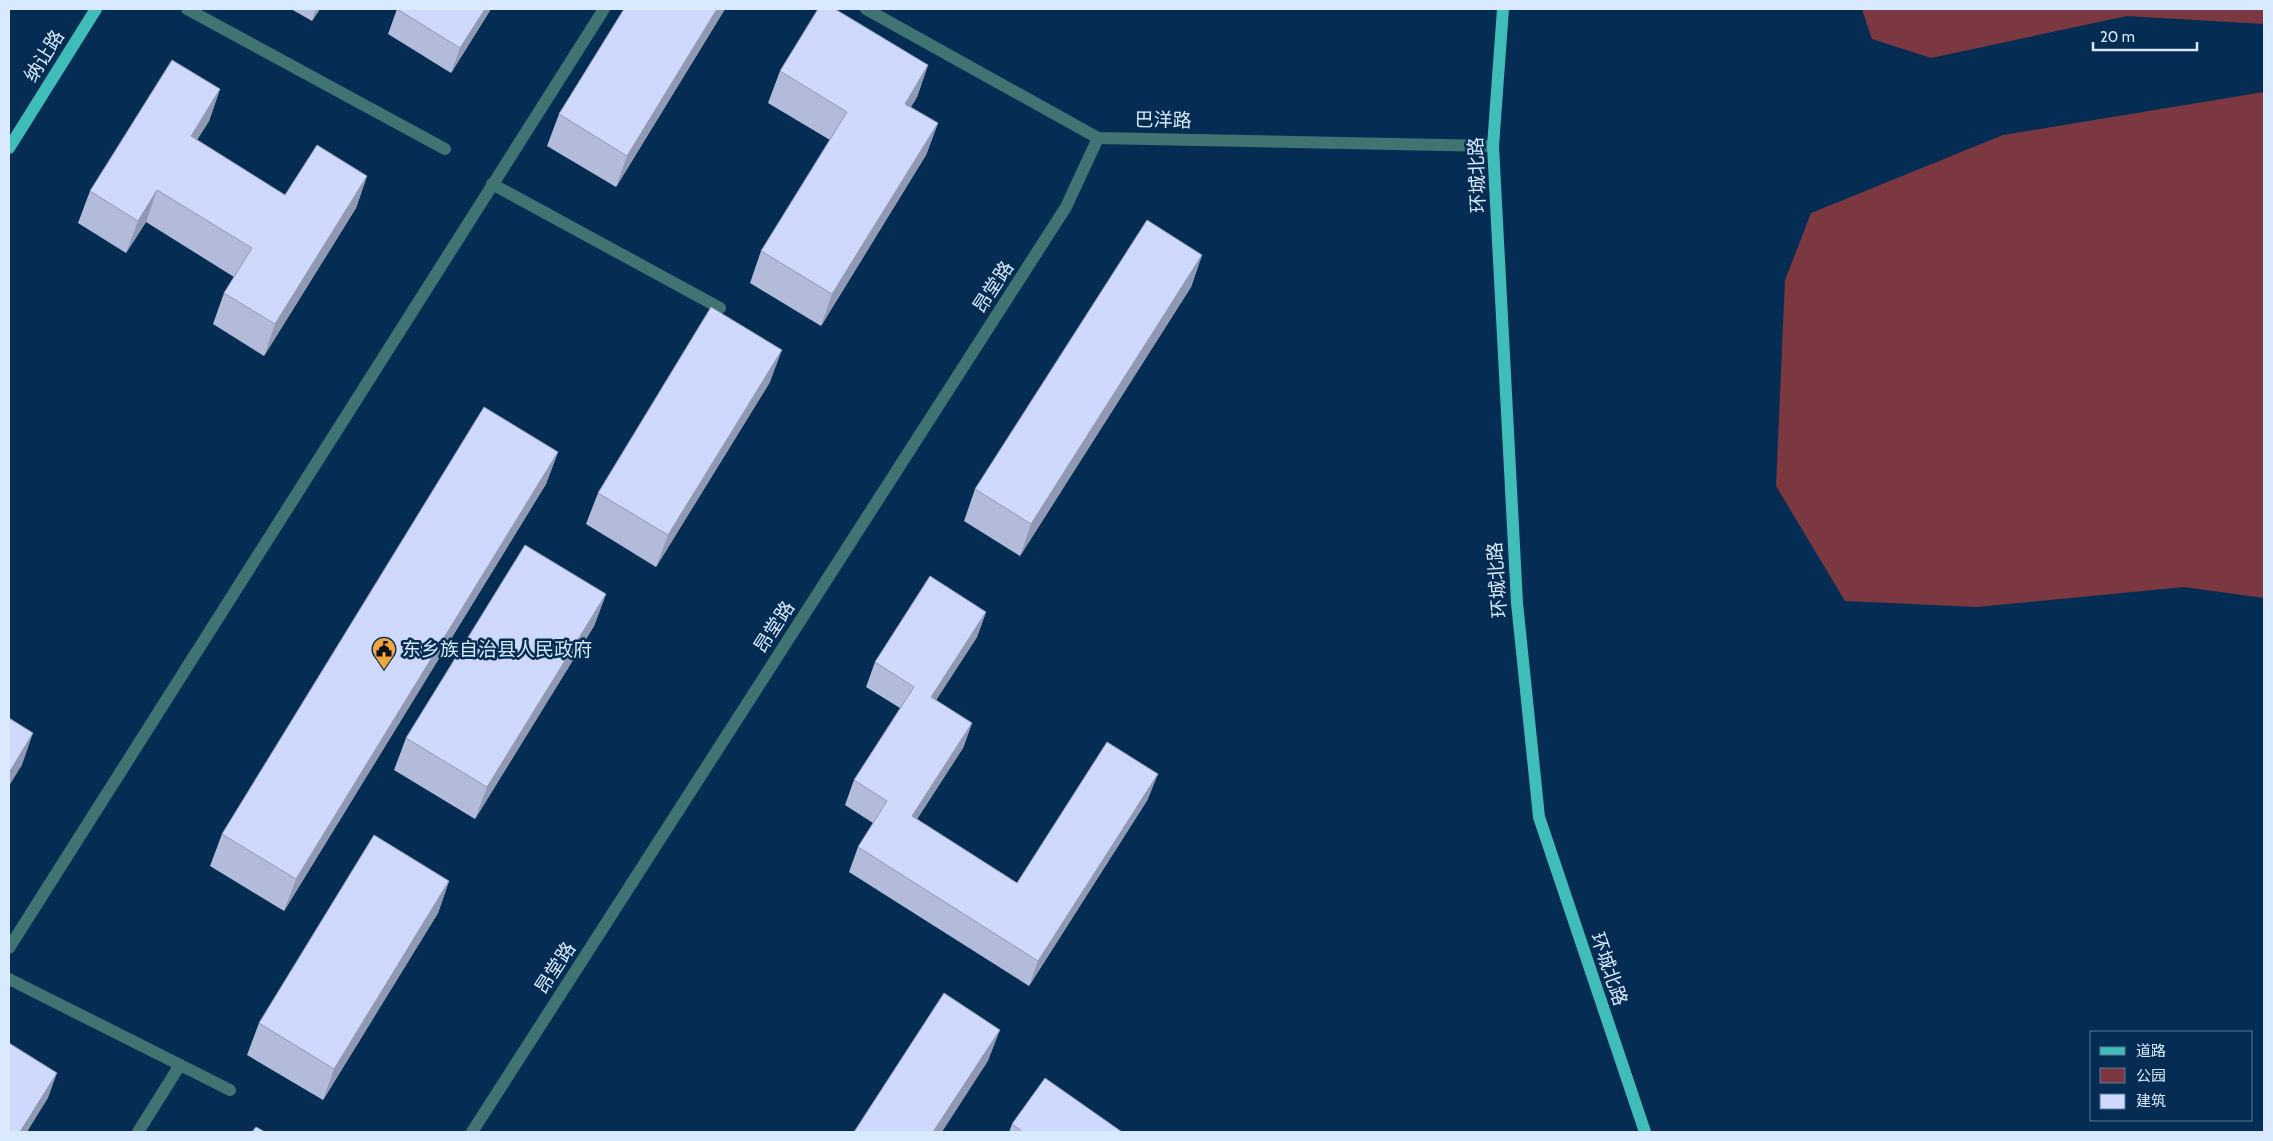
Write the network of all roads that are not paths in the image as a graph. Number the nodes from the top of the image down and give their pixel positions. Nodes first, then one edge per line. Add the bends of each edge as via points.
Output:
1 (96, 9) edge
2 (187, 9) edge
3 (604, 9) edge
4 (866, 9) edge
5 (1503, 9) edge
6 (1098, 138) junction
7 (1493, 146) junction
8 (9, 148) edge
9 (445, 149) dead end
10 (492, 184) junction
11 (720, 308) dead end
12 (9, 948) edge
13 (9, 979) edge
14 (180, 1065) junction
15 (230, 1090) dead end
16 (138, 1132) edge
17 (472, 1132) edge
18 (1645, 1132) edge

1 - 8 main road, 纳让路
2 - 9 street
3 - 10 street
4 - 6 street, 巴洋路
5 - 7 main road, 环城北路
6 - 7 street, 巴洋路
6 - 17 street, 昂堂路 via 1066,207
7 - 18 main road, 环城北路 via 1517,603 1538,817
10 - 11 street
10 - 12 street
13 - 14 street
14 - 15 street
14 - 16 street

